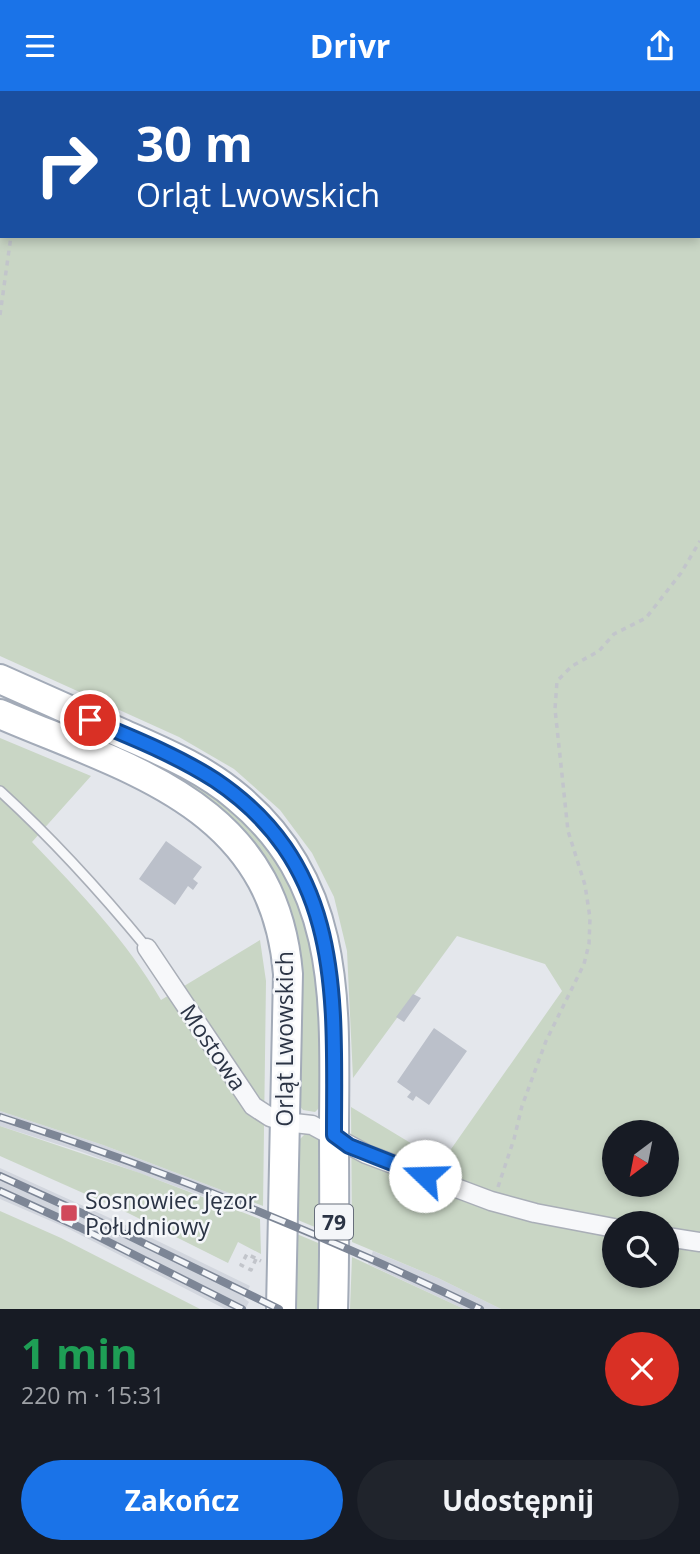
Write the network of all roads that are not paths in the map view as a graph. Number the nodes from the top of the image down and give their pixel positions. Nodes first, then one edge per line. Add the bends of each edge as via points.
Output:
1 (0, 679) edge
2 (0, 714) edge
3 (0, 792) edge
4 (147, 948) joint
5 (285, 1122) junction
6 (334, 1135) junction
7 (602, 1226) edge
8 (679, 1239) edge
9 (700, 1242) edge
10 (281, 1309) edge
11 (333, 1309) edge

1 - 6 main road, Orląt Lwowskich / 79 via 192,766 237,797 280,842 309,892 329,959 334,1005
2 - 5 main road, Orląt Lwowskich / 79 via 178,795 220,825 248,857 275,908 286,957
3 - 4 lane via 47,834
4 - 5 street, Mostowa via 253,1106
5 - 6 street, Mostowa via 312,1125
5 - 10 main road, Orląt Lwowskich / 79
6 - 7 street, Mostowa via 366,1154 491,1201
6 - 11 main road, Orląt Lwowskich / 79
8 - 9 street

